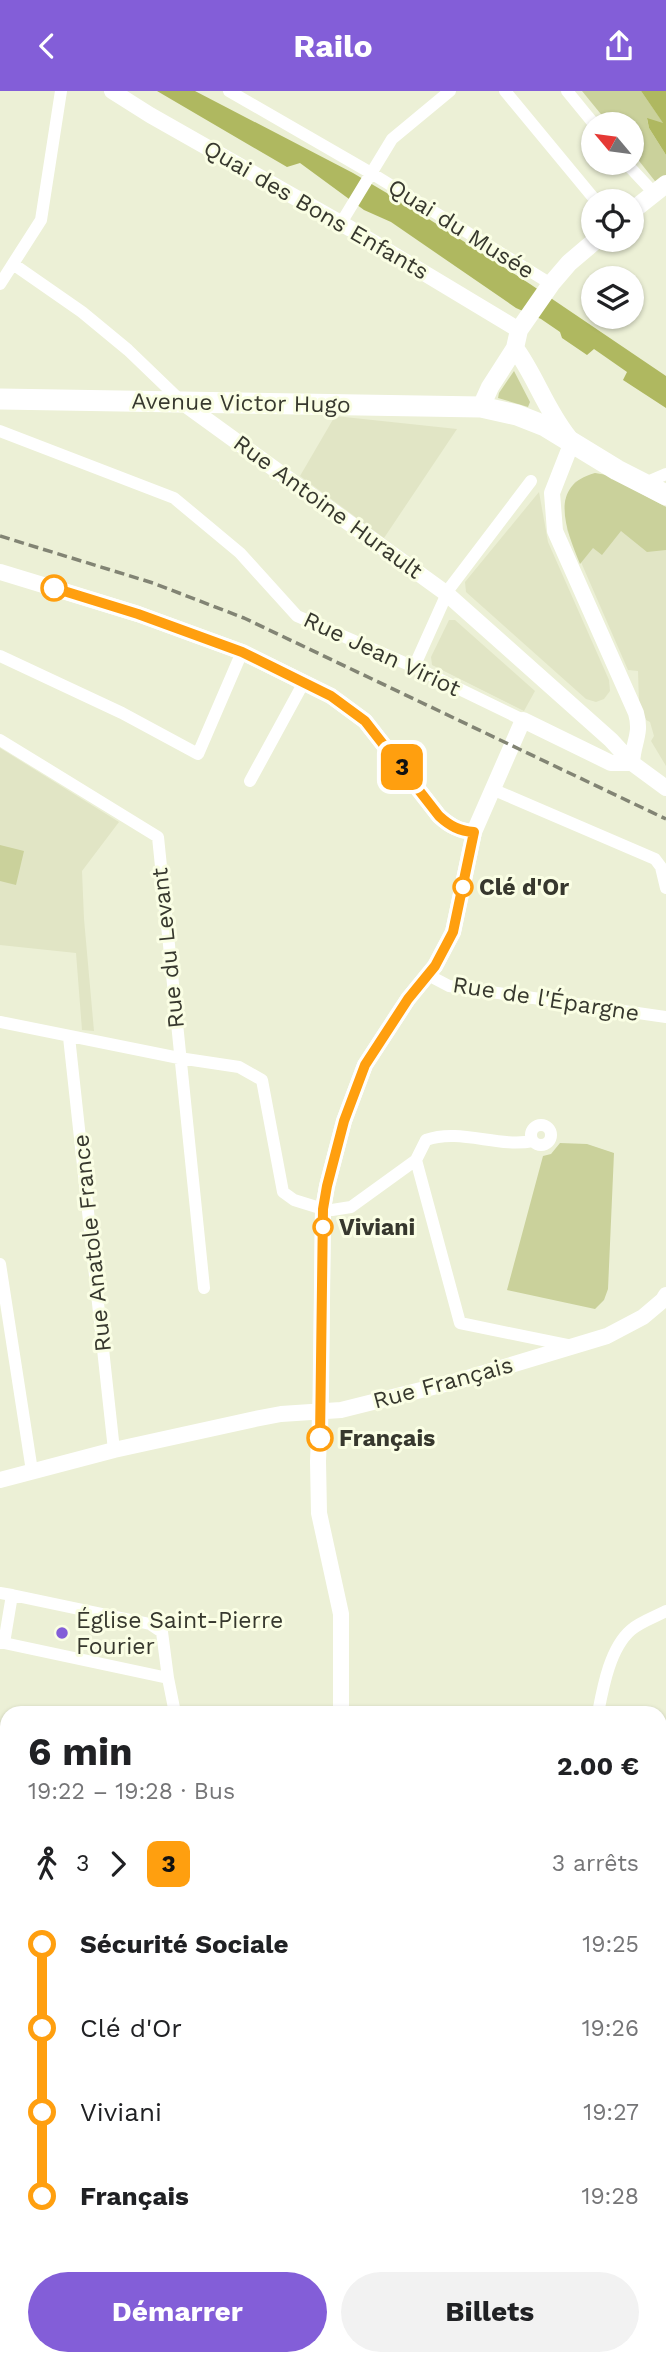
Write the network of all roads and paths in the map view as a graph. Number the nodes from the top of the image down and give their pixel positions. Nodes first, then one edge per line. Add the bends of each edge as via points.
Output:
1 (61, 91) edge
2 (112, 91) edge
3 (229, 91) edge
4 (450, 91) edge
5 (505, 91) edge
6 (567, 91) edge
7 (584, 112) edge
8 (642, 175) edge
9 (369, 177) junction
10 (660, 188) edge
11 (586, 189) edge
12 (644, 201) edge
13 (341, 223) junction
14 (582, 252) edge
15 (13, 264) junction
16 (0, 284) edge
17 (551, 284) junction
18 (517, 339) junction
19 (0, 399) edge
20 (181, 402) junction
21 (481, 407) junction
22 (0, 431) edge
23 (572, 442) junction
24 (666, 474) edge
25 (531, 481) dead end
26 (645, 483) junction
27 (666, 495) edge
28 (0, 572) edge
29 (447, 594) junction
30 (242, 652) junction
31 (0, 656) edge
32 (414, 667) junction
33 (304, 682) junction
34 (636, 713) junction
35 (523, 720) junction
36 (0, 740) edge
37 (611, 740) junction
38 (594, 756) junction
39 (632, 763) junction
40 (250, 781) dead end
41 (492, 789) junction
42 (666, 789) edge
43 (474, 832) junction
44 (666, 888) edge
45 (428, 975) junction
46 (666, 1017) edge
47 (0, 1022) edge
48 (69, 1037) junction
49 (179, 1058) junction
50 (533, 1140) dead end
51 (416, 1160) junction
52 (323, 1209) junction
53 (0, 1264) edge
54 (204, 1288) dead end
55 (666, 1295) edge
56 (574, 1346) junction
57 (321, 1411) junction
58 (114, 1450) junction
59 (32, 1471) junction
60 (0, 1480) edge
61 (6, 1594) edge
62 (666, 1611) edge
63 (2, 1643) edge
64 (168, 1678) junction
65 (174, 1706) edge
66 (341, 1706) edge
67 (599, 1706) edge

1 - 15 street via 41,220
2 - 13 street, Quai des Bons Enfants
3 - 9 street, Quai du Musée
4 - 9 street via 392,139
5 - 11 street
6 - 7 street
8 - 10 street
9 - 13 street
9 - 17 street, Quai du Musée
10 - 12 main road
13 - 18 street, Quai des Bons Enfants
14 - 17 main road
15 - 16 street
15 - 20 street, Rue Antoine Hurault via 82,312
17 - 18 main road
18 - 21 main road
18 - 23 main road via 552,417
19 - 20 main road, Avenue Victor Hugo
20 - 21 main road, Avenue Victor Hugo
20 - 29 street, Rue Antoine Hurault
21 - 23 main road, Avenue Victor Hugo via 517,415
22 - 32 street, Rue Jean Viriot via 174,498 240,553 297,616
23 - 26 main road, Avenue Victor Hugo
23 - 34 street via 552,493 555,531
24 - 26 street
25 - 29 street
26 - 27 main road, Avenue Victor Hugo
28 - 30 street
29 - 32 street, Rue Antoine Hurault
29 - 37 street, Rue Antoine Hurault
30 - 31 street via 198,754
30 - 33 street
32 - 35 street, Rue Jean Viriot
33 - 40 street
33 - 43 street via 356,713 450,826
34 - 37 street via 630,729
34 - 39 street via 640,727
35 - 38 street
35 - 41 street
36 - 49 street, Rue du Levant via 158,837
37 - 38 street via 608,753
37 - 39 street, Rue Antoine Hurault
38 - 39 street via 611,763
39 - 42 street, Rue Antoine Hurault
41 - 43 street
41 - 44 street via 656,859
43 - 45 street via 453,932
45 - 46 street, Rue de l'Épargne via 449,986
45 - 52 street via 365,1065 344,1121
47 - 48 street
48 - 49 street
48 - 58 street, Rue Anatole France
49 - 52 street via 239,1067 262,1080 283,1192
49 - 54 street, Rue du Levant
50 - 51 street via 500,1142 439,1135 426,1140
51 - 52 street via 351,1207
51 - 56 street via 460,1323
52 - 57 street
53 - 59 street
55 - 56 street, Rue Français via 642,1317 607,1336
56 - 57 street, Rue Français via 461,1380
57 - 58 street, Rue Français via 281,1414
57 - 66 street via 319,1513 341,1614
58 - 59 street, Rue Français
59 - 60 street, Rue Français
61 - 63 street
61 - 64 street via 150,1624 162,1632
62 - 67 street via 631,1629 619,1645
63 - 64 street
64 - 65 street

